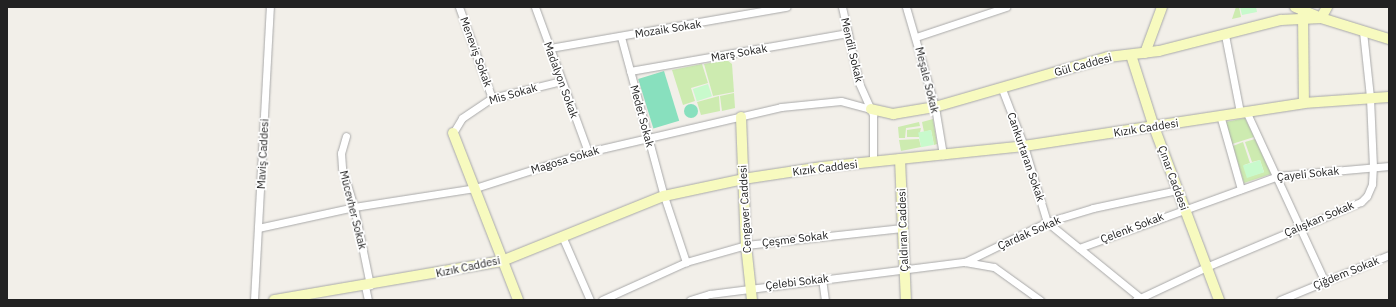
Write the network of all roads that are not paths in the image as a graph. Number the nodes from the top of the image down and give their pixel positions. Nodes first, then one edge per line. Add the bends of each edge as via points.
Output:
1 (270, 7) edge
2 (459, 7) edge
3 (535, 7) edge
4 (786, 7) edge
5 (842, 7) edge
6 (906, 7) edge
7 (1006, 7) edge
8 (1162, 7) edge
9 (1326, 7) edge
10 (1301, 12) edge
11 (1321, 18) junction
12 (1363, 32) junction
13 (848, 34) junction
14 (1225, 35) junction
15 (621, 36) junction
16 (916, 37) junction
17 (1389, 39) edge
18 (550, 48) junction
19 (1145, 53) junction
20 (1132, 55) junction
21 (630, 71) junction
22 (562, 81) junction
23 (1002, 89) junction
24 (1370, 97) junction
25 (1389, 97) edge
26 (492, 98) junction
27 (1304, 103) junction
28 (935, 107) junction
29 (871, 109) junction
30 (1243, 111) junction
31 (1220, 115) junction
32 (741, 117) junction
33 (1154, 127) junction
34 (453, 133) joint
35 (346, 136) dead end
36 (648, 138) junction
37 (1024, 146) junction
38 (588, 152) junction
39 (944, 154) junction
40 (900, 159) junction
41 (872, 162) junction
42 (1389, 166) edge
43 (1373, 167) junction
44 (1278, 176) junction
45 (743, 179) junction
46 (475, 188) junction
47 (1241, 189) junction
48 (1178, 190) junction
49 (664, 196) junction
50 (354, 207) junction
51 (1184, 208) junction
52 (1047, 222) junction
53 (1301, 227) junction
54 (258, 228) junction
55 (902, 228) junction
56 (562, 236) junction
57 (746, 245) junction
58 (1079, 248) junction
59 (1389, 255) edge
60 (502, 261) junction
61 (686, 262) junction
62 (965, 262) junction
63 (1206, 267) junction
64 (904, 268) junction
65 (822, 279) junction
66 (1325, 282) junction
67 (368, 285) junction
68 (750, 288) junction
69 (309, 297) edge
70 (1140, 299) edge
71 (254, 300) edge
72 (274, 300) edge
73 (368, 300) edge
74 (518, 300) edge
75 (589, 300) edge
76 (602, 300) edge
77 (690, 300) edge
78 (752, 300) edge
79 (825, 300) edge
80 (906, 300) edge
81 (1040, 300) edge
82 (1219, 300) edge
83 (1280, 300) edge

1 - 54 street, Maviş Caddesi
2 - 26 street, Meneviş Sokak
3 - 18 street, Madalyon Sokak
4 - 15 street, Mozaik Sokak
5 - 13 street, Mendil Sokak
6 - 16 street, Meşale Sokak
7 - 16 street
8 - 19 street
9 - 11 street
10 - 11 street
10 - 14 street, Gül Caddesi
10 - 27 street
11 - 12 street
12 - 17 street
12 - 24 street, Çalışkan Sokak
13 - 21 street, Marş Sokak
13 - 29 street, Mendil Sokak via 859,83
14 - 19 street, Gül Caddesi
14 - 30 street
15 - 18 street, Mozaik Sokak
15 - 21 street, Medet Sokak
16 - 28 street, Meşale Sokak
18 - 22 street, Madalyon Sokak
19 - 20 street, Gül Caddesi
20 - 23 street, Gül Caddesi via 1093,60
20 - 33 street, Çınar Caddesi
21 - 36 street, Medet Sokak
22 - 26 street, Mis Sokak
22 - 38 street, Madalyon Sokak
23 - 28 street, Gül Caddesi
23 - 37 street, Cankurtaran Sokak
24 - 25 street, Kızık Caddesi
24 - 27 street, Kızık Caddesi
24 - 43 street, Çalışkan Sokak
26 - 34 street, Mis Sokak via 462,118
27 - 30 street, Kızık Caddesi
28 - 29 street, Gül Caddesi via 893,114
28 - 39 street, Meşale Sokak
29 - 32 street, Magosa Sokak via 855,103 832,100 798,104
29 - 41 street, Mendil Sokak via 874,120
30 - 31 street, Kızık Caddesi
30 - 44 street
31 - 33 street, Kızık Caddesi
31 - 47 street
32 - 36 street, Magosa Sokak
32 - 45 street, Cengaver Caddesi
33 - 37 street, Kızık Caddesi
33 - 48 street, Çınar Caddesi
34 - 46 street
35 - 50 street, Mücevher Sokak via 341,160
36 - 38 street, Magosa Sokak
36 - 49 street, Medet Sokak
37 - 39 street, Kızık Caddesi
37 - 52 street, Cankurtaran Sokak
38 - 46 street, Magosa Sokak
39 - 40 street, Kızık Caddesi
40 - 41 street, Kızık Caddesi
40 - 55 street, Çaldıran Caddesi
41 - 45 street, Kızık Caddesi
42 - 43 street, Çayeli Sokak
43 - 44 street, Çayeli Sokak
43 - 53 street, Çalışkan Sokak via 1370,191 1360,202
44 - 47 street, Çayeli Sokak
44 - 53 street
45 - 49 street, Kızık Caddesi
45 - 57 street, Cengaver Caddesi
46 - 50 street, Magosa Sokak
46 - 60 street
47 - 51 street, Çayeli Sokak
48 - 51 street, Çınar Caddesi
48 - 52 street, Çardak Sokak via 1092,208
49 - 56 street, Kızık Caddesi
49 - 61 street, Medet Sokak
50 - 54 street, Magosa Sokak
50 - 67 street, Mücevher Sokak
51 - 58 street, Çelenk Sokak
51 - 63 street, Çınar Caddesi
52 - 58 street
52 - 62 street, Çardak Sokak
53 - 63 street, Çalışkan Sokak
53 - 66 street
54 - 71 street, Maviş Caddesi
55 - 57 street, Çeşme Sokak
55 - 64 street, Çaldıran Caddesi
56 - 60 street, Kızık Caddesi
56 - 75 street
57 - 61 street, Çeşme Sokak
57 - 68 street, Cengaver Caddesi
58 - 70 street
59 - 66 street, Çiğdem Sokak
60 - 67 street, Kızık Caddesi
60 - 74 street
61 - 76 street, Çeşme Sokak
62 - 64 street, Çardak Sokak
62 - 81 street via 994,268
63 - 70 street, Çalışkan Sokak
63 - 82 street, Çınar Caddesi
64 - 65 street, Çelebi Sokak
64 - 80 street, Çaldıran Caddesi
65 - 68 street, Çelebi Sokak
65 - 79 street
66 - 83 street, Çiğdem Sokak
67 - 69 street, Kızık Caddesi
67 - 73 street, Mücevher Sokak
68 - 77 street, Çelebi Sokak
68 - 78 street, Cengaver Caddesi
69 - 72 street, Kızık Caddesi

